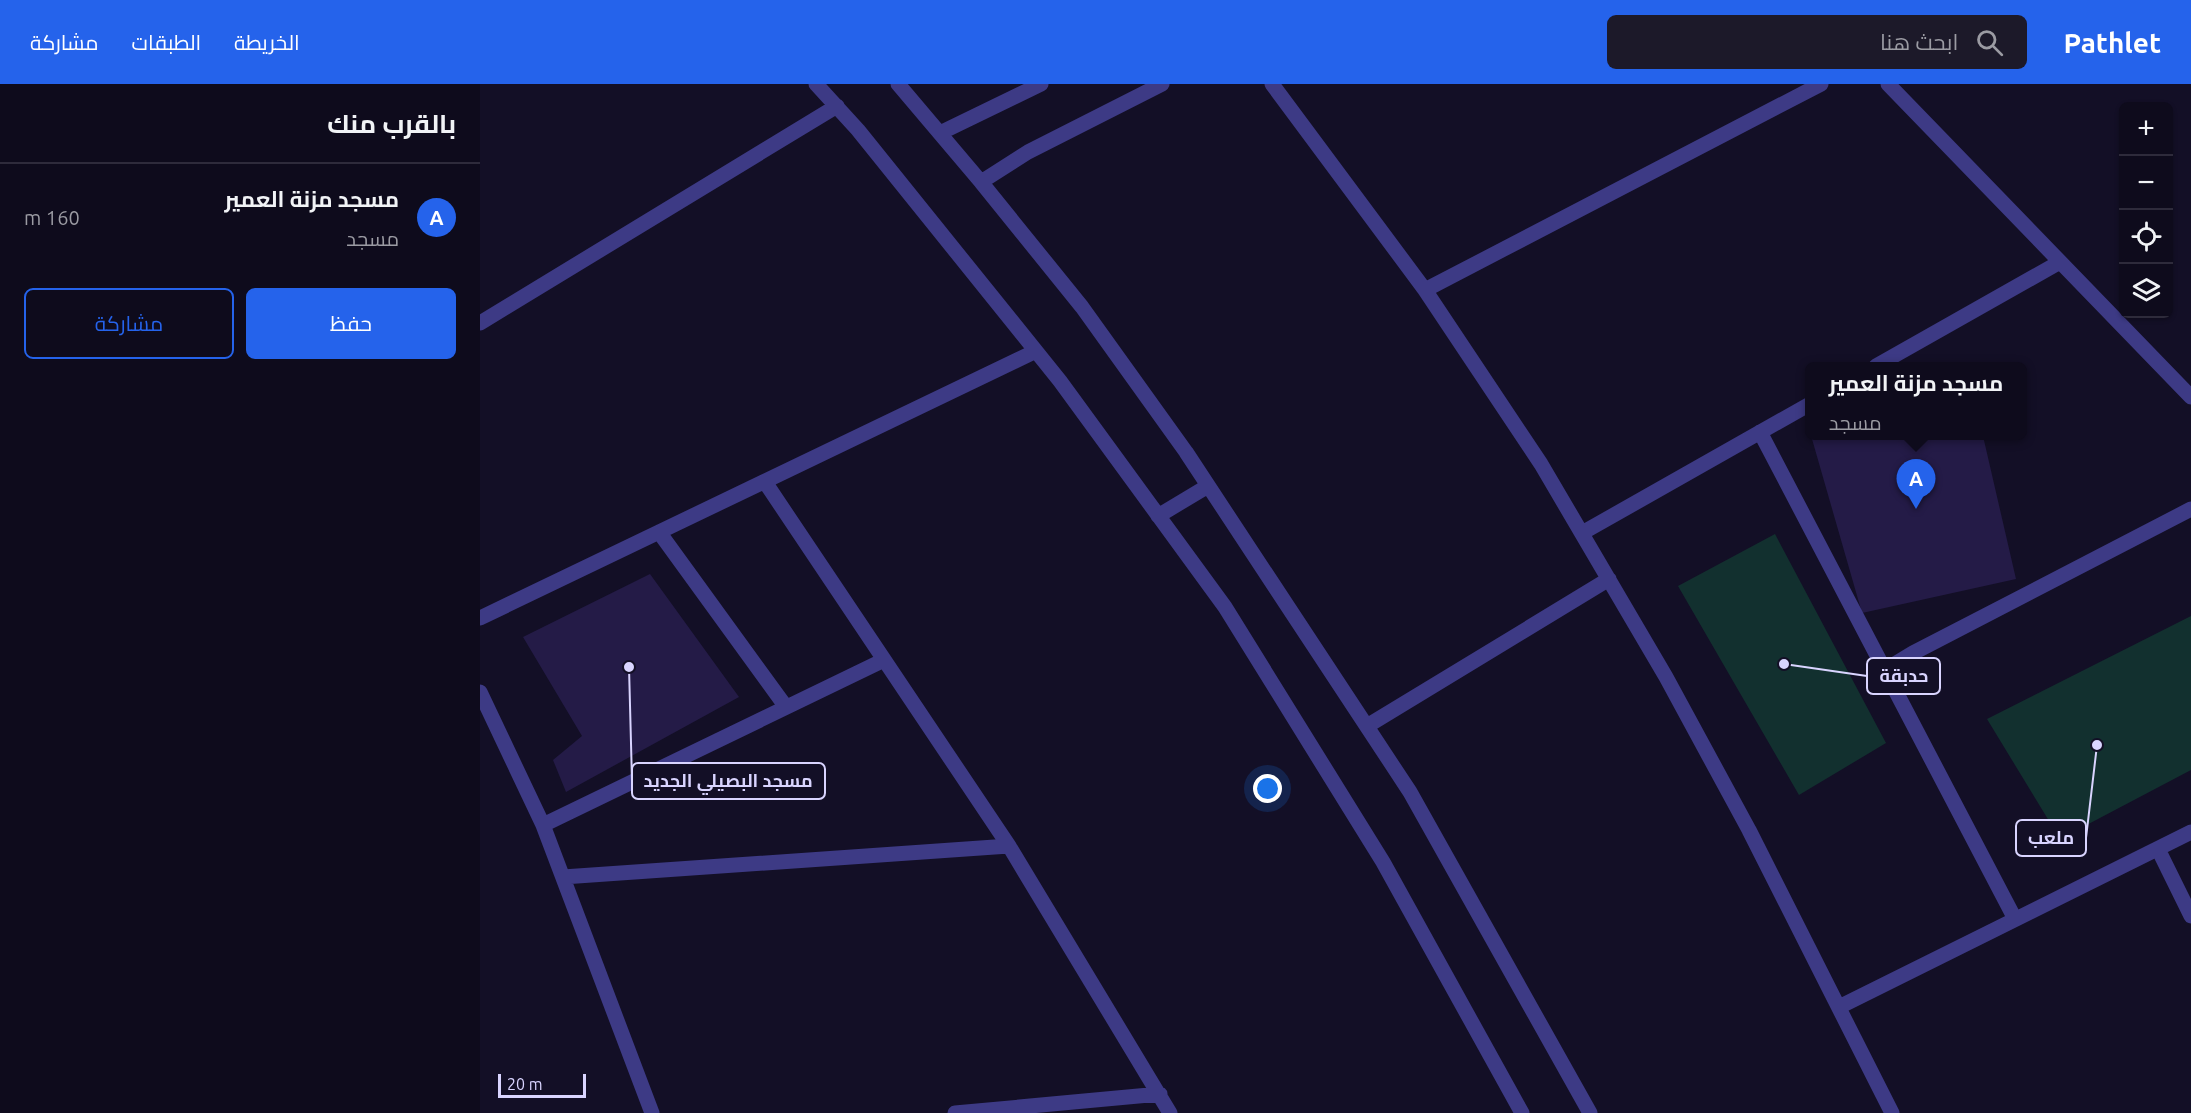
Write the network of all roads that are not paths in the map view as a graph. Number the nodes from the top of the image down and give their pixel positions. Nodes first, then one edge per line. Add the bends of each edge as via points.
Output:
1 (816, 84) edge
2 (898, 84) edge
3 (1041, 84) edge
4 (1162, 84) edge
5 (1272, 84) edge
6 (1821, 84) edge
7 (1888, 84) edge
8 (837, 106) junction
9 (940, 133) junction
10 (981, 182) junction
11 (2060, 262) junction
12 (1425, 290) junction
13 (480, 323) edge
14 (1036, 351) junction
15 (1883, 362) edge
16 (2191, 397) edge
17 (1805, 406) edge
18 (1760, 432) junction
19 (765, 482) junction
20 (1208, 486) junction
21 (2191, 508) edge
22 (1158, 516) junction
23 (659, 532) junction
24 (1582, 534) junction
25 (1609, 579) junction
26 (480, 618) edge
27 (884, 660) junction
28 (1885, 670) junction
29 (480, 692) edge
30 (786, 707) junction
31 (1367, 726) junction
32 (543, 825) junction
33 (2191, 832) edge
34 (1009, 846) junction
35 (2158, 849) junction
36 (562, 877) junction
37 (2191, 916) edge
38 (2015, 919) junction
39 (1839, 1007) junction
40 (1160, 1094) junction
41 (652, 1113) edge
42 (955, 1113) edge
43 (1170, 1113) edge
44 (1522, 1113) edge
45 (1590, 1113) edge
46 (1892, 1113) edge

1 - 8 street
2 - 9 street
3 - 9 street
4 - 10 street via 1028,152
5 - 12 street
6 - 12 street
7 - 11 street
8 - 13 street
8 - 14 street
9 - 10 street
10 - 20 street via 1082,307
11 - 15 street
11 - 16 street
12 - 24 street via 1541,464
14 - 19 street
14 - 22 street
17 - 18 street
18 - 24 street
18 - 28 street
19 - 23 street
19 - 27 street
20 - 22 street
20 - 31 street
21 - 28 street
22 - 44 street via 1225,607 1383,862
23 - 26 street
23 - 30 street
24 - 25 street
25 - 31 street
25 - 39 street via 1749,830
27 - 30 street
27 - 34 street
28 - 38 street
29 - 32 street
30 - 32 street
31 - 45 street via 1410,792
32 - 36 street
33 - 35 street
34 - 36 street
34 - 40 street
35 - 37 street
35 - 38 street
36 - 41 street
38 - 39 street
39 - 46 street
40 - 42 street
40 - 43 street

